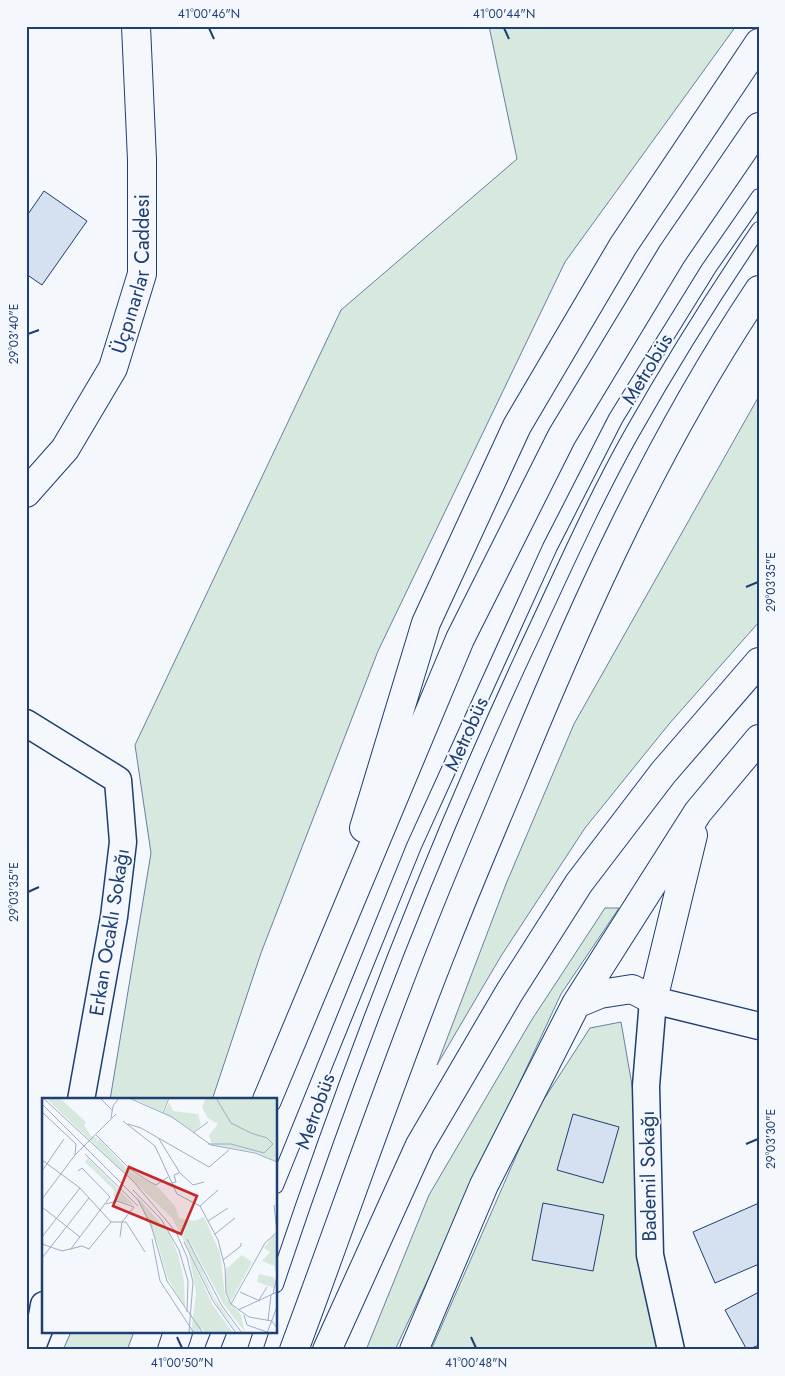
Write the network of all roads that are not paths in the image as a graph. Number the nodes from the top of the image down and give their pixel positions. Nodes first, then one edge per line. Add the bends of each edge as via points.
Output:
1 (136, 26) edge
2 (759, 43) edge
3 (759, 127) edge
4 (759, 196) edge
5 (759, 229) edge
6 (759, 290) edge
7 (26, 493) edge
8 (759, 662) edge
9 (26, 723) edge
10 (759, 739) edge
11 (698, 812) junction
12 (322, 963) junction
13 (653, 1000) junction
14 (576, 1004) junction
15 (759, 1026) edge
16 (81, 1098) edge
17 (268, 1098) edge
18 (278, 1181) edge
19 (278, 1279) edge
20 (42, 1316) edge
21 (177, 1334) edge
22 (218, 1334) edge
23 (259, 1334) edge
24 (30, 1350) edge
25 (172, 1350) edge
26 (212, 1350) edge
27 (255, 1350) edge
28 (294, 1350) edge
29 (327, 1350) edge
30 (414, 1350) edge
31 (671, 1350) edge

1 - 7 main road, Üçpınarlar Caddesi via 142,160 142,274 113,368 65,450
2 - 12 main road via 623,246 517,426 426,623
3 - 12 main road via 672,254 562,436 460,639
4 - 18 lane, Metrobüs via 709,268 616,418 550,547 414,846
5 - 19 lane, Metrobüs via 631,434 494,719 380,990
6 - 28 main road via 662,450 603,567 548,692 446,941
8 - 29 main road via 663,773 579,883 509,992 420,1144
9 - 16 street, Erkan Ocaklı Sokağı via 118,780 123,842 114,917
10 - 11 main road
11 - 13 main road
11 - 14 main road
12 - 17 main road
13 - 14 main road via 632,989 600,994
13 - 15 street
13 - 31 street, Bademil Sokağı via 646,1086 650,1255
14 - 30 main road via 484,1185
20 - 24 street
21 - 25 main road
22 - 26 lane
23 - 27 lane

